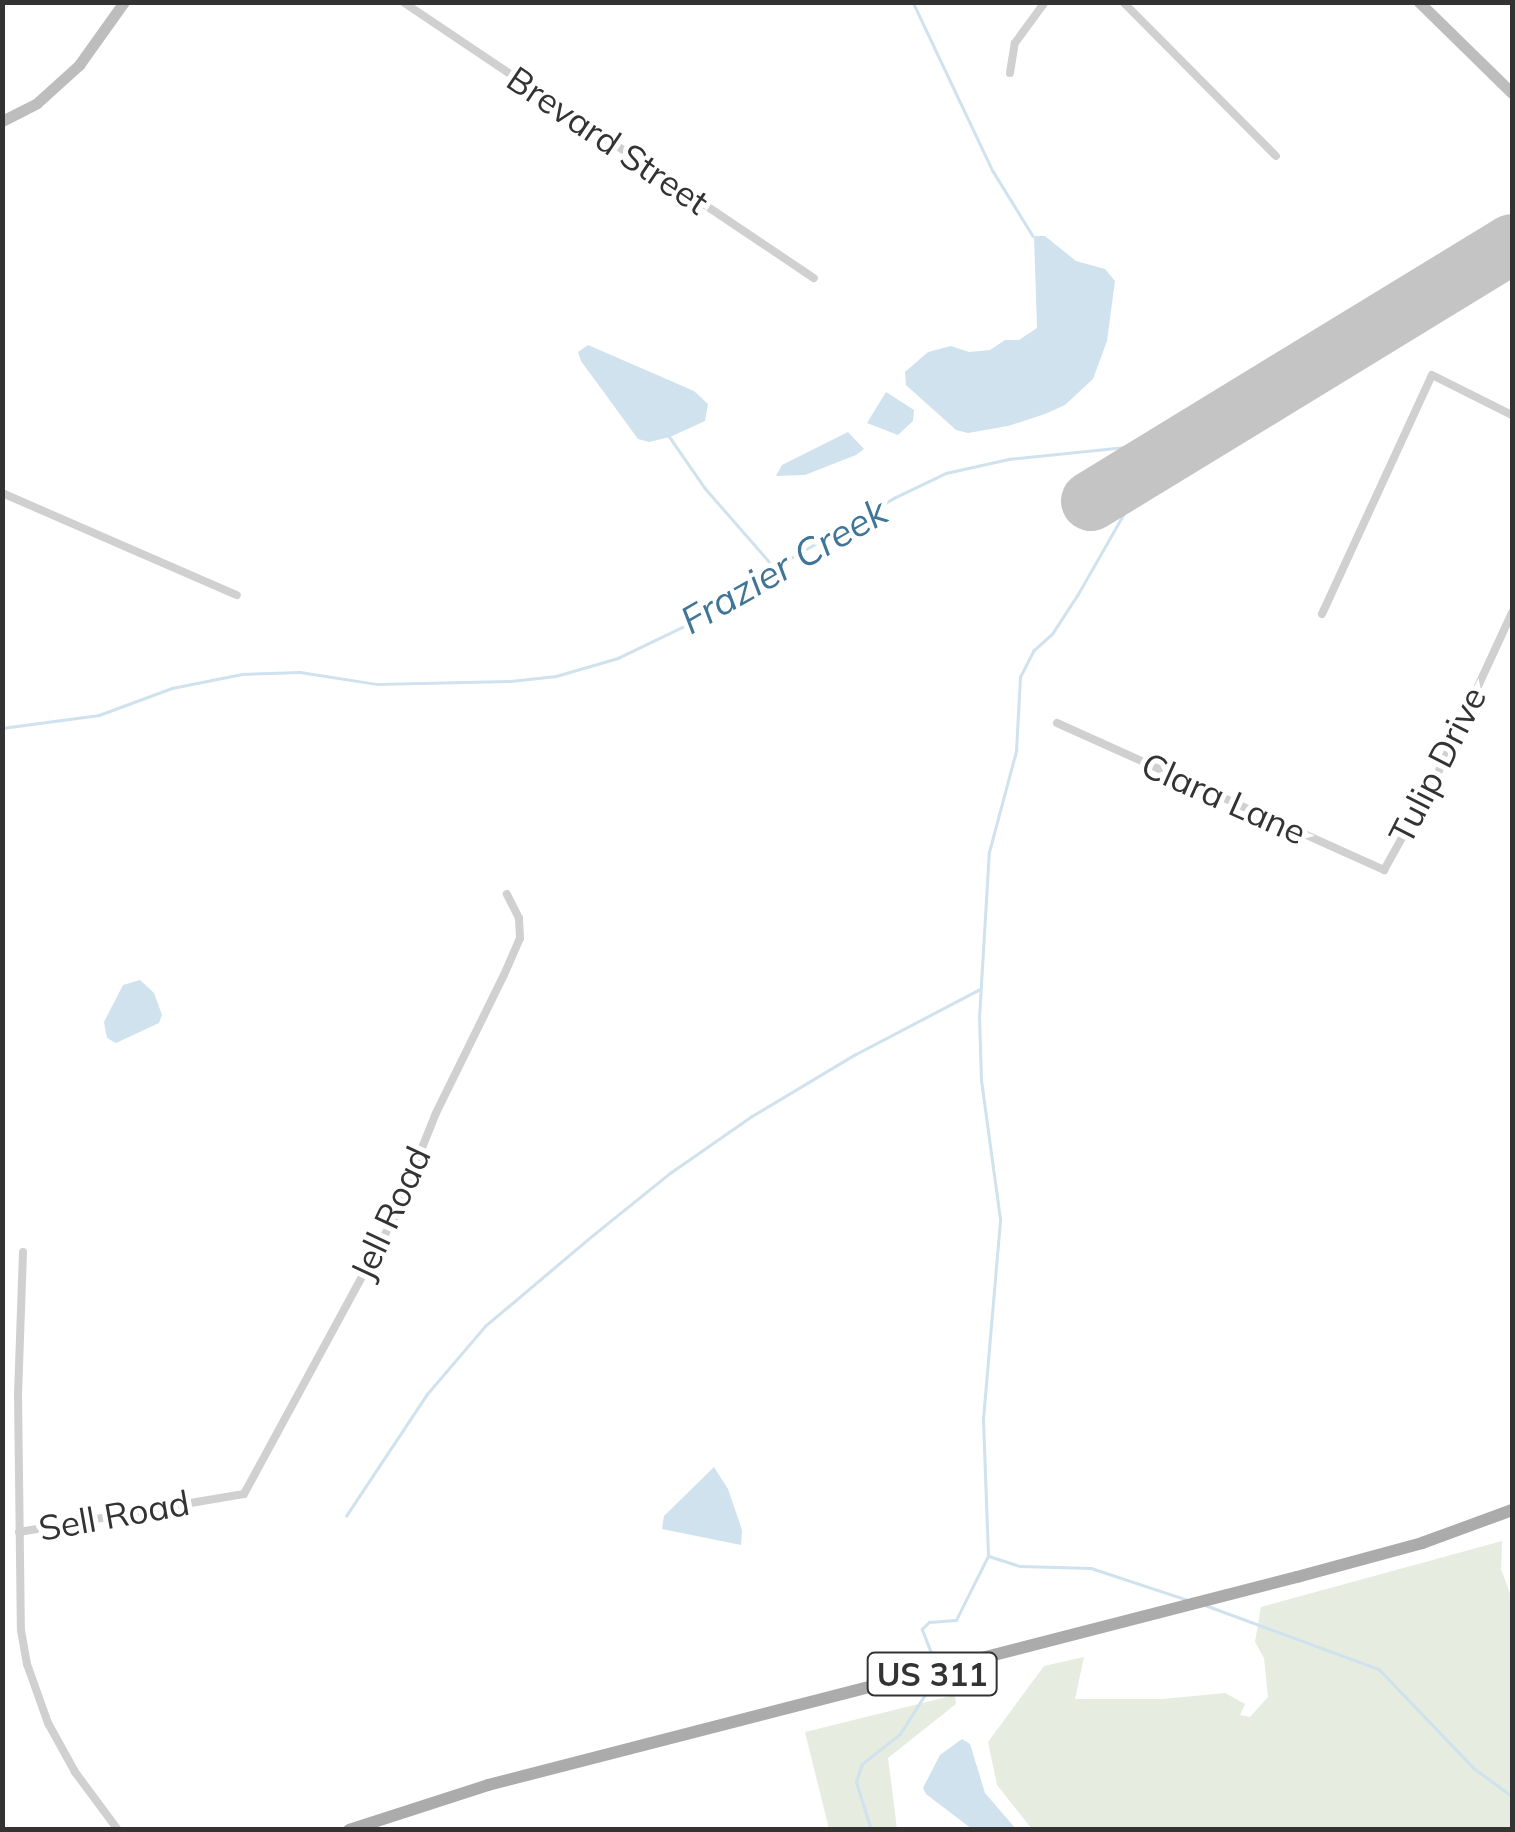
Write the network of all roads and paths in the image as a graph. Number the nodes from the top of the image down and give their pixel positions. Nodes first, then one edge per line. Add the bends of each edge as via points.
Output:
1 (124, 2) edge
2 (403, 2) edge
3 (1044, 2) edge
4 (1123, 2) edge
5 (1419, 2) edge
6 (1010, 73) dead end
7 (1512, 92) edge
8 (2, 121) edge
9 (1276, 156) dead end
10 (814, 278) dead end
11 (1512, 416) edge
12 (2, 492) edge
13 (237, 595) dead end
14 (1512, 613) edge
15 (1322, 614) dead end
16 (1057, 723) dead end
17 (1387, 863) joint
18 (507, 894) dead end
19 (23, 1252) dead end
20 (209, 1498) joint
21 (1512, 1510) edge
22 (19, 1532) junction
23 (118, 1830) edge
24 (349, 1830) edge

1 - 8 street via 79,65 38,102
2 - 10 street, Brevard Street
3 - 6 street via 1015,43
4 - 9 street
5 - 7 street
11 - 15 street via 1432,375
12 - 13 street
14 - 17 street, Tulip Drive via 1437,775
16 - 17 street, Clara Lane via 1384,870
18 - 20 street, Jell Road via 520,938 436,1112 394,1218 244,1494
19 - 22 street, Sell Road
20 - 22 street, Sell Road
21 - 24 main road, US 311 via 1332,1568 474,1789
22 - 23 street, Sell Road via 21,1630 36,1694 61,1750

